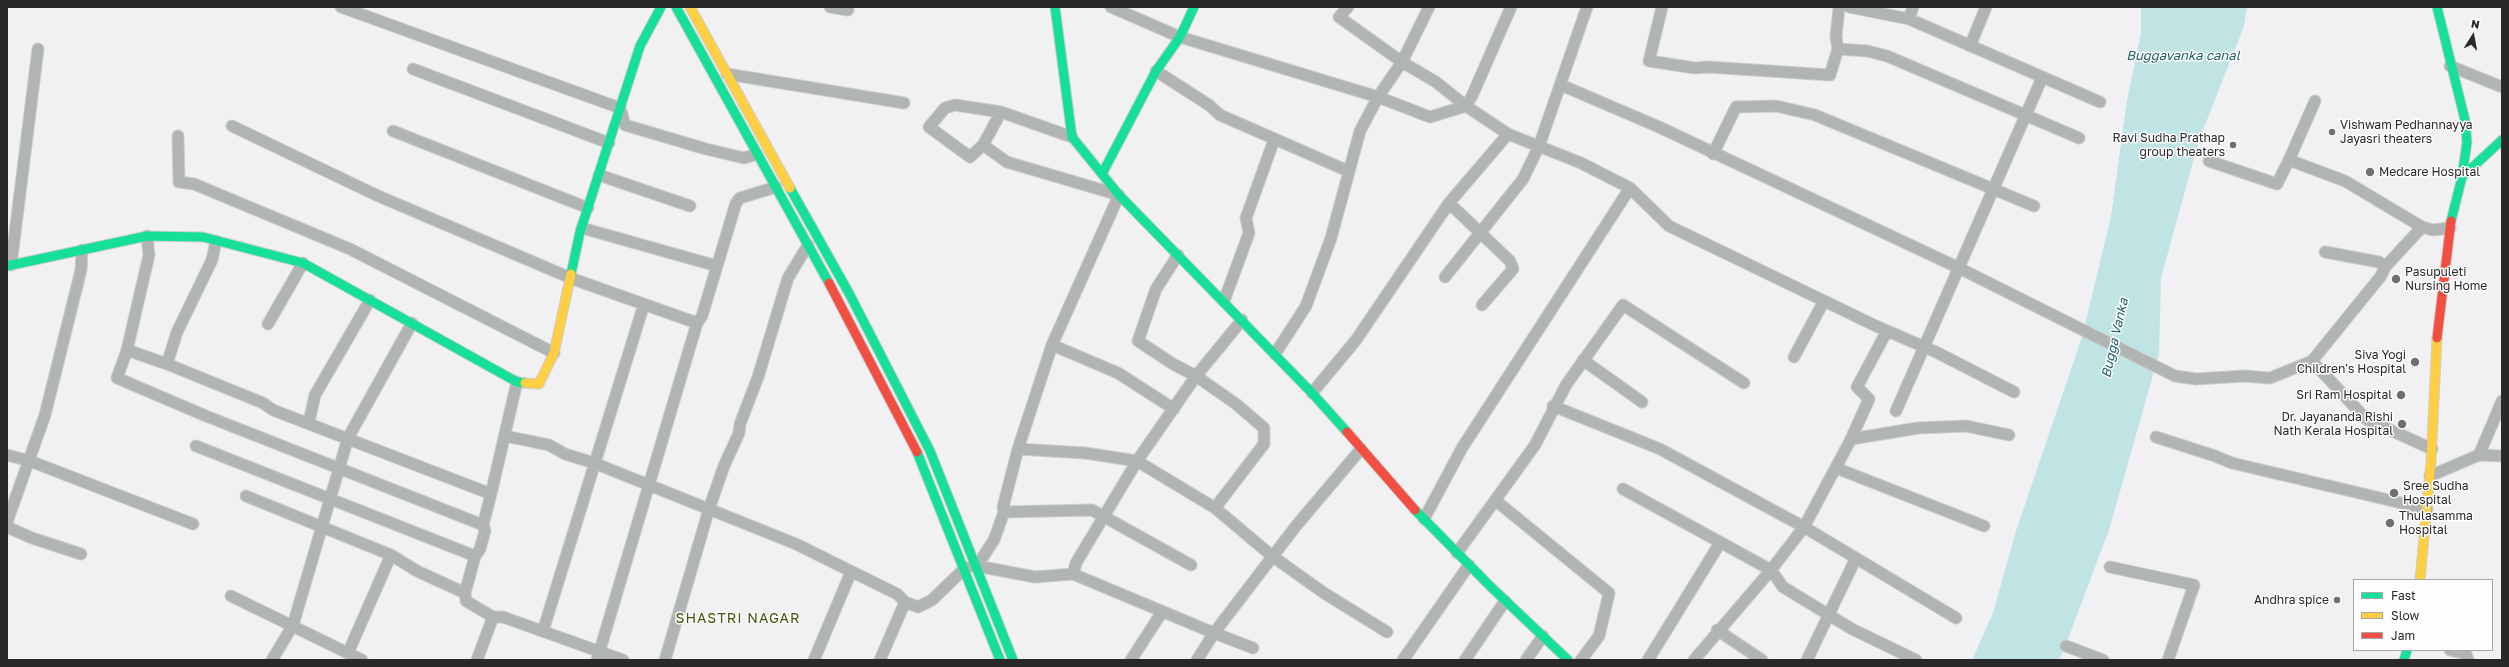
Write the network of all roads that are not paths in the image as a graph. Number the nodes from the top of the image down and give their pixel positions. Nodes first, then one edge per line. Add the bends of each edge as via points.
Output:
1 (341, 7) edge
2 (661, 7) edge
3 (676, 7) edge
4 (690, 7) edge
5 (830, 7) edge
6 (1055, 7) edge
7 (1111, 7) edge
8 (1194, 7) edge
9 (1348, 7) edge
10 (1429, 7) edge
11 (1511, 7) edge
12 (1587, 7) edge
13 (1662, 7) edge
14 (1839, 7) edge
15 (1849, 7) edge
16 (1913, 7) edge
17 (1986, 7) edge
18 (2437, 7) edge
19 (848, 10) dead end
20 (1909, 19) junction
21 (1180, 36) junction
22 (1970, 46) junction
23 (38, 49) dead end
24 (1838, 49) junction
25 (1402, 62) junction
26 (2450, 66) junction
27 (413, 69) dead end
28 (1156, 71) junction
29 (727, 74) junction
30 (2042, 78) junction
31 (1561, 85) junction
32 (2502, 87) edge
33 (1378, 97) junction
34 (2315, 101) dead end
35 (2100, 102) dead end
36 (904, 104) dead end
37 (1466, 106) junction
38 (620, 108) junction
39 (1001, 112) junction
40 (2026, 115) junction
41 (232, 126) dead end
42 (393, 131) dead end
43 (1508, 134) junction
44 (178, 136) dead end
45 (1072, 137) junction
46 (2078, 138) dead end
47 (1274, 140) junction
48 (2502, 140) edge
49 (609, 143) junction
50 (983, 144) junction
51 (1539, 146) junction
52 (757, 154) junction
53 (1713, 154) junction
54 (2289, 160) junction
55 (2210, 161) dead end
56 (1348, 171) junction
57 (1102, 174) junction
58 (599, 175) junction
59 (2462, 177) junction
60 (776, 187) junction
61 (1630, 188) junction
62 (1994, 190) junction
63 (1119, 195) junction
64 (1449, 203) junction
65 (690, 206) dead end
66 (2034, 206) dead end
67 (588, 208) junction
68 (2422, 227) junction
69 (582, 228) junction
70 (2450, 228) junction
71 (1480, 234) junction
72 (147, 236) junction
73 (216, 241) junction
74 (808, 245) junction
75 (82, 250) junction
76 (2325, 252) dead end
77 (1178, 255) junction
78 (304, 263) junction
79 (9, 265) edge
80 (717, 266) junction
81 (2385, 267) junction
82 (1958, 268) junction
83 (1445, 277) dead end
84 (570, 278) junction
85 (370, 300) junction
86 (1224, 301) junction
87 (1824, 301) junction
88 (644, 304) junction
89 (1482, 305) dead end
90 (1242, 320) junction
91 (412, 323) junction
92 (697, 323) junction
93 (268, 324) dead end
94 (1887, 331) junction
95 (1052, 345) junction
96 (1923, 346) junction
97 (127, 350) junction
98 (554, 353) junction
99 (1275, 354) junction
100 (1794, 357) dead end
101 (1583, 360) junction
102 (2312, 361) junction
103 (167, 364) junction
104 (1196, 376) junction
105 (517, 382) junction
106 (1744, 383) dead end
107 (2014, 392) dead end
108 (1312, 393) junction
109 (2502, 401) edge
110 (1642, 402) dead end
111 (1553, 406) junction
112 (1174, 409) junction
113 (1896, 412) dead end
114 (309, 422) junction
115 (2009, 435) dead end
116 (505, 436) junction
117 (2156, 437) dead end
118 (348, 438) junction
119 (1851, 438) junction
120 (196, 446) dead end
121 (2432, 448) junction
122 (1018, 449) junction
123 (1361, 449) junction
124 (7, 455) edge
125 (2479, 455) junction
126 (2502, 456) edge
127 (30, 461) junction
128 (1137, 461) junction
129 (594, 462) junction
130 (338, 468) junction
131 (1836, 468) junction
132 (2430, 476) junction
133 (649, 485) junction
134 (1622, 489) dead end
135 (491, 494) junction
136 (246, 496) dead end
137 (331, 499) junction
138 (1495, 500) junction
139 (1215, 508) junction
140 (709, 509) junction
141 (2427, 509) junction
142 (1004, 512) junction
143 (1104, 515) junction
144 (1424, 519) junction
145 (7, 522) edge
146 (193, 524) dead end
147 (483, 525) junction
148 (1804, 526) junction
149 (1984, 526) dead end
150 (7, 528) edge
151 (323, 529) junction
152 (1720, 543) junction
153 (1457, 552) junction
154 (81, 554) dead end
155 (391, 556) junction
156 (475, 556) junction
157 (1272, 556) junction
158 (1856, 558) junction
159 (1191, 565) dead end
160 (1469, 565) junction
161 (977, 566) junction
162 (2110, 567) dead end
163 (964, 569) junction
164 (1771, 570) junction
165 (852, 572) junction
166 (1073, 574) junction
167 (2420, 579) edge
168 (465, 593) junction
169 (231, 596) dead end
170 (1505, 601) junction
171 (905, 602) junction
172 (1162, 612) junction
173 (1829, 615) junction
174 (493, 617) junction
175 (1956, 618) dead end
176 (293, 625) junction
177 (1717, 630) junction
178 (543, 631) junction
179 (1214, 632) junction
180 (1387, 632) dead end
181 (1543, 636) junction
182 (2066, 646) dead end
183 (1253, 648) dead end
184 (2454, 651) edge
185 (348, 653) junction
186 (599, 656) edge
187 (2090, 658) edge
188 (272, 660) edge
189 (362, 660) edge
190 (477, 660) edge
191 (623, 660) edge
192 (665, 660) edge
193 (814, 660) edge
194 (880, 660) edge
195 (1000, 660) edge
196 (1013, 660) edge
197 (1131, 660) edge
198 (1197, 660) edge
199 (1403, 660) edge
200 (1465, 660) edge
201 (1526, 660) edge
202 (1568, 660) edge
203 (1581, 660) edge
204 (1648, 660) edge
205 (1694, 660) edge
206 (1762, 660) edge
207 (1807, 660) edge
208 (1916, 660) edge
209 (2102, 660) edge
210 (2168, 660) edge
211 (2468, 660) edge

1 - 38 street
2 - 38 main road via 640,46
3 - 52 main road
4 - 29 main road
5 - 19 street
6 - 45 main road
7 - 21 street
8 - 21 main road
9 - 25 street via 1339,16
10 - 25 street
11 - 37 street
12 - 31 street
13 - 24 street via 1649,61 1695,68 1830,75
14 - 24 street via 1836,37
15 - 20 street
16 - 20 street
17 - 22 street
18 - 26 main road
20 - 22 street
21 - 28 main road
21 - 33 street
22 - 30 street
23 - 79 street
24 - 40 street via 1887,56
25 - 33 street
25 - 37 street via 1436,82
26 - 32 street
26 - 59 main road via 2465,120 2466,142
27 - 49 street
28 - 47 street via 1209,105 1220,115
28 - 57 main road
29 - 36 street
29 - 161 main road via 850,295 903,397 930,451
30 - 35 street
30 - 40 street
31 - 51 street
31 - 53 street via 1659,127
33 - 37 street via 1430,117
33 - 56 street via 1360,131
34 - 54 street
37 - 43 street
38 - 49 main road
38 - 52 street via 625,125 706,150 744,158
39 - 45 street
39 - 50 street
39 - 50 street via 955,105 945,108 929,126 970,157
40 - 46 street
40 - 62 street
41 - 84 street via 376,194
42 - 67 street
43 - 51 street
43 - 64 street
44 - 98 street via 179,182 194,184 350,249
45 - 57 main road
47 - 56 street
47 - 86 street via 1246,218 1248,234
48 - 59 main road
49 - 58 main road
50 - 63 street via 1007,162
51 - 61 street via 1581,163
51 - 71 street via 1523,179
52 - 60 main road
53 - 62 street via 1736,107 1776,106 1815,115
53 - 82 street
54 - 55 street via 2277,184
54 - 68 street via 2345,181
56 - 99 street via 1331,238 1306,306
57 - 63 main road
58 - 65 street
58 - 67 main road
59 - 70 main road via 2452,209
60 - 74 main road
60 - 80 street via 740,198 736,203
61 - 87 street via 1669,226
61 - 144 street via 1462,448
62 - 66 street
62 - 82 street
63 - 77 main road
63 - 95 street
64 - 71 street
64 - 108 street via 1356,340
67 - 69 main road
68 - 70 street via 2433,230
68 - 81 street
69 - 80 street
69 - 84 main road
70 - 121 main road via 2437,339
71 - 83 street
71 - 89 street via 1510,261 1513,269
72 - 73 main road via 203,237
72 - 75 main road
72 - 97 street via 149,255
73 - 78 main road
73 - 103 street via 212,260 177,332
74 - 140 street via 788,278 739,433
74 - 163 main road via 918,454
75 - 79 main road
75 - 127 street via 81,270 45,415
76 - 81 street via 2379,262
77 - 86 main road
77 - 104 street via 1156,289 1138,341
78 - 85 main road
78 - 93 street
80 - 92 street via 702,316
81 - 102 street via 2381,276
82 - 96 street
82 - 102 street via 2175,376 2196,379 2244,376 2270,378
84 - 88 street
84 - 98 main road
85 - 91 main road
85 - 114 street via 315,395
86 - 90 main road
87 - 94 street
87 - 100 street
88 - 92 street
88 - 129 street
90 - 99 main road
90 - 104 street
91 - 105 main road
91 - 118 street
92 - 133 street
94 - 96 street
94 - 119 street via 1856,387 1869,400
95 - 112 street via 1118,373
95 - 122 street
96 - 107 street
96 - 113 street
97 - 103 street
97 - 130 street via 117,378
98 - 105 main road via 539,384
99 - 108 main road
101 - 106 street via 1622,305
101 - 110 street
101 - 111 street
102 - 121 street via 2366,419
103 - 114 street via 273,410
104 - 112 street
104 - 139 street via 1236,404 1264,428 1264,444
105 - 116 street
108 - 123 main road
109 - 125 street
111 - 138 street via 1535,445
111 - 148 street via 1660,449
112 - 128 street
114 - 118 street
115 - 119 street via 1966,426 1918,428
116 - 129 street via 549,445 565,454
116 - 135 street
117 - 141 street via 2232,463
118 - 130 street
118 - 135 street
119 - 131 street
120 - 137 street
121 - 132 main road
122 - 128 street via 1085,453
122 - 142 street via 1003,507
123 - 144 main road
123 - 157 street
124 - 127 street
125 - 126 street
125 - 132 street
127 - 145 street
127 - 146 street
128 - 139 street
128 - 143 street
129 - 133 street
129 - 178 street
130 - 137 street
130 - 147 street
131 - 148 street
131 - 149 street
132 - 141 main road
133 - 140 street
133 - 186 street
134 - 152 street
135 - 147 street
136 - 151 street
137 - 151 street
137 - 156 street
138 - 153 street
138 - 203 street via 1609,593 1599,636
139 - 157 street
140 - 165 street via 796,544
140 - 192 street
141 - 167 main road
142 - 143 street via 1092,510
142 - 161 street via 994,540
143 - 159 street
143 - 166 street via 1076,563
144 - 153 main road
147 - 156 street via 485,531 480,549
148 - 158 street
148 - 164 street
150 - 154 street
151 - 155 street
151 - 176 street
152 - 164 street
152 - 204 street
153 - 160 main road
155 - 168 street
155 - 185 street
156 - 168 street
157 - 179 street
157 - 180 street via 1324,593
158 - 173 street
158 - 175 street
160 - 170 main road
160 - 199 street
161 - 163 street
161 - 166 street via 1035,577
161 - 196 main road
162 - 210 street via 2194,585
163 - 171 street via 932,600 918,606
163 - 195 main road
164 - 173 street via 1783,587
164 - 177 street
165 - 171 street via 897,594
165 - 193 street
166 - 172 street
168 - 174 street via 466,601
169 - 176 street
170 - 181 main road
170 - 200 street
171 - 194 street
172 - 179 street
172 - 197 street
173 - 207 street
173 - 208 street
174 - 178 street via 503,617
174 - 190 street
176 - 185 street
176 - 188 street
177 - 205 street
177 - 206 street
178 - 186 street
179 - 183 street
179 - 198 street
181 - 201 street
181 - 202 main road
182 - 187 street
184 - 211 street via 2466,654
185 - 189 street
186 - 191 street
187 - 209 street

